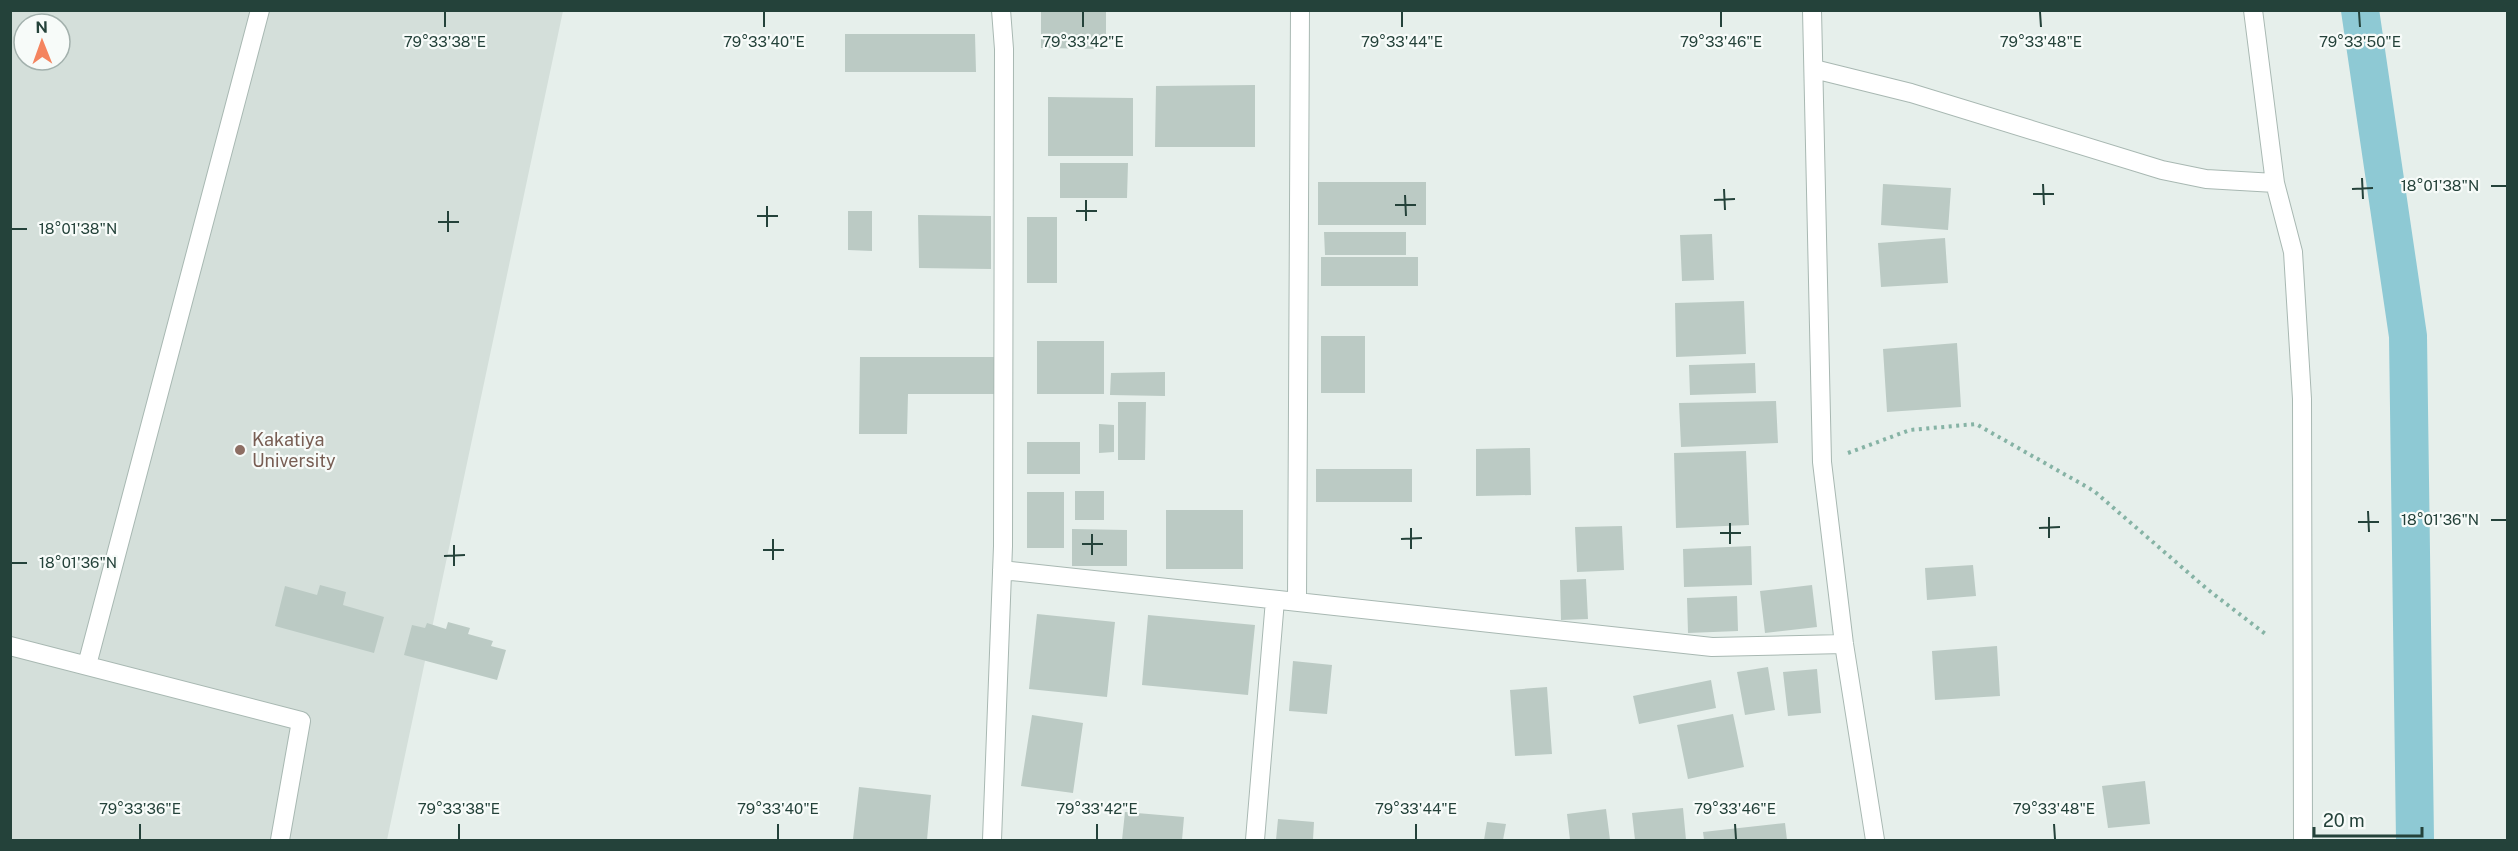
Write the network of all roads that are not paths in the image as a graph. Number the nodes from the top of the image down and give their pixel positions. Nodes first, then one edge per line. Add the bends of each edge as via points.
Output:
1 (260, 10) edge
2 (1001, 10) edge
3 (1300, 10) edge
4 (1812, 10) edge
5 (2253, 10) edge
6 (1814, 69) junction
7 (2275, 183) junction
8 (1002, 570) junction
9 (1275, 600) junction
10 (1297, 602) junction
11 (1844, 644) junction
12 (10, 646) edge
13 (87, 665) junction
14 (280, 840) edge
15 (992, 840) edge
16 (1255, 840) edge
17 (1875, 840) edge
18 (2303, 840) edge

1 - 13 street
2 - 8 street
3 - 10 street
4 - 6 street
5 - 7 street
6 - 7 street via 1911,93 2162,170 2206,179
6 - 11 street via 1822,462
7 - 18 street via 2293,252 2302,399
8 - 9 street
8 - 15 street
9 - 10 street
9 - 16 street
10 - 11 street via 1712,647
11 - 17 street
12 - 13 street
13 - 14 street via 302,721

